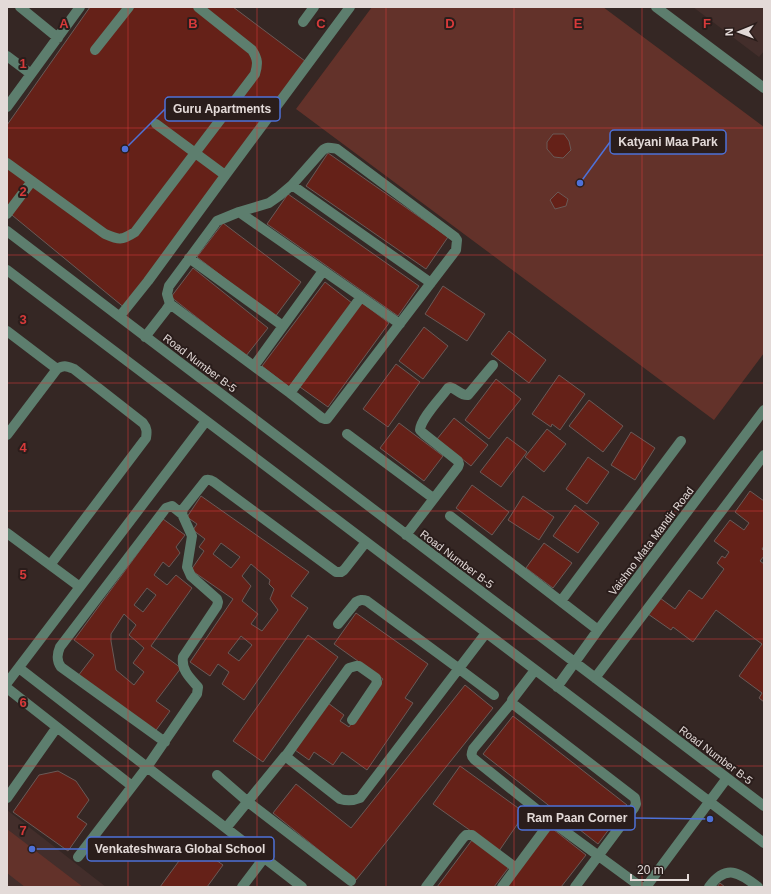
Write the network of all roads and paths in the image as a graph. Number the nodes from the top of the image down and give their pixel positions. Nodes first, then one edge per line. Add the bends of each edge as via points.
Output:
1 (20, 7) edge
2 (80, 7) edge
3 (129, 7) edge
4 (198, 7) edge
5 (314, 7) edge
6 (350, 7) edge
7 (656, 7) edge
8 (303, 22) dead end
9 (58, 38) junction
10 (95, 50) dead end
11 (7, 56) edge
12 (31, 74) junction
13 (762, 83) edge
14 (7, 107) edge
15 (156, 124) dead end
16 (195, 153) junction
17 (7, 164) edge
18 (225, 175) junction
19 (32, 181) junction
20 (292, 185) junction
21 (239, 212) junction
22 (7, 214) edge
23 (7, 231) edge
24 (189, 258) junction
25 (323, 271) junction
26 (8, 272) edge
27 (431, 283) junction
28 (361, 297) junction
29 (170, 304) junction
30 (120, 316) junction
31 (400, 324) junction
32 (283, 326) junction
33 (7, 331) edge
34 (145, 337) junction
35 (494, 365) dead end
36 (254, 366) junction
37 (57, 369) junction
38 (290, 393) junction
39 (764, 410) edge
40 (206, 421) junction
41 (347, 434) dead end
42 (7, 435) edge
43 (681, 441) dead end
44 (764, 455) edge
45 (433, 498) junction
46 (182, 514) junction
47 (450, 516) dead end
48 (7, 533) edge
49 (406, 535) junction
50 (366, 542) junction
51 (50, 564) junction
52 (80, 587) junction
53 (561, 602) junction
54 (338, 624) dead end
55 (598, 630) junction
56 (486, 633) junction
57 (575, 663) junction
58 (19, 668) junction
59 (458, 668) junction
60 (536, 670) junction
61 (595, 678) junction
62 (7, 683) edge
63 (557, 687) junction
64 (7, 688) edge
65 (494, 695) dead end
66 (512, 702) junction
67 (352, 720) dead end
68 (57, 727) junction
69 (165, 742) junction
70 (284, 757) junction
71 (147, 767) junction
72 (216, 775) dead end
73 (727, 778) junction
74 (132, 786) junction
75 (7, 798) edge
76 (248, 802) junction
77 (709, 802) junction
78 (764, 806) edge
79 (551, 821) junction
80 (226, 828) junction
81 (764, 843) edge
82 (598, 855) junction
83 (78, 857) dead end
84 (264, 858) junction
85 (516, 868) junction
86 (351, 881) dead end
87 (242, 887) edge
88 (302, 887) edge
89 (426, 887) edge
90 (502, 887) edge
91 (575, 887) edge
92 (641, 887) edge
93 (646, 887) edge
94 (709, 887) edge
95 (758, 887) edge

1 - 9 street
2 - 9 street
3 - 10 street
4 - 16 street via 252,50 257,57 257,66 255,74
5 - 8 street
6 - 18 street
7 - 13 street
9 - 12 street
11 - 12 street
12 - 14 street
15 - 16 street
16 - 18 street
16 - 19 street via 135,232 125,238 115,239 105,234
17 - 19 street
18 - 30 street
19 - 22 street
20 - 21 street via 269,203
20 - 27 street
20 - 27 street via 324,149 337,149 455,237 456,250
21 - 24 street via 217,221
21 - 25 street
23 - 30 street, Road Number B-5
24 - 29 street via 168,288
24 - 32 street
25 - 28 street
25 - 32 street
26 - 40 street
27 - 31 street
28 - 31 street
28 - 38 street
29 - 34 street
29 - 36 street
30 - 34 street, Road Number B-5
31 - 38 street via 328,419 322,418
32 - 36 street
33 - 37 street
34 - 49 street, Road Number B-5
35 - 45 street via 468,395 448,388 421,425 420,430 459,464
36 - 38 street
37 - 42 street
37 - 51 street via 62,366 74,369 143,423 147,434
39 - 55 street, Vaishno Mata Mandir Road
40 - 50 street
40 - 52 street
41 - 45 street
43 - 53 street
44 - 61 street
45 - 49 street
46 - 50 street via 183,509 208,480 336,572 344,570
46 - 69 street via 192,536 187,561 188,572 218,602 183,657 185,672 198,690
46 - 69 street via 172,506 166,508 60,647 57,658 61,667
47 - 53 street
48 - 51 street
49 - 57 street, Road Number B-5
50 - 56 street
51 - 52 street
52 - 58 street
53 - 55 street
54 - 59 street via 356,602 363,599
55 - 57 street, Vaishno Mata Mandir Road
56 - 59 street
56 - 60 street
57 - 61 street, Road Number B-5
57 - 63 street, Vaishno Mata Mandir Road
58 - 62 street
58 - 71 street
59 - 65 street
59 - 70 street via 360,798 354,801 340,799
60 - 63 street
60 - 66 street
61 - 73 street, Road Number B-5
63 - 77 street
64 - 68 street
66 - 79 street via 473,749 472,756
66 - 82 street via 515,707 635,798 634,808
67 - 70 street via 378,682 359,666 349,668
68 - 74 street
68 - 75 street
69 - 71 street
70 - 76 street
71 - 74 street
71 - 80 street
72 - 76 street
73 - 77 street
73 - 78 street, Road Number B-5
74 - 83 street
76 - 80 street
76 - 86 street
77 - 81 street
77 - 93 street
79 - 82 street
79 - 85 street
80 - 84 street
82 - 91 street
82 - 92 street
84 - 87 street
84 - 88 street
85 - 89 street via 472,835 466,835
85 - 90 street
94 - 95 street via 722,874 736,873

